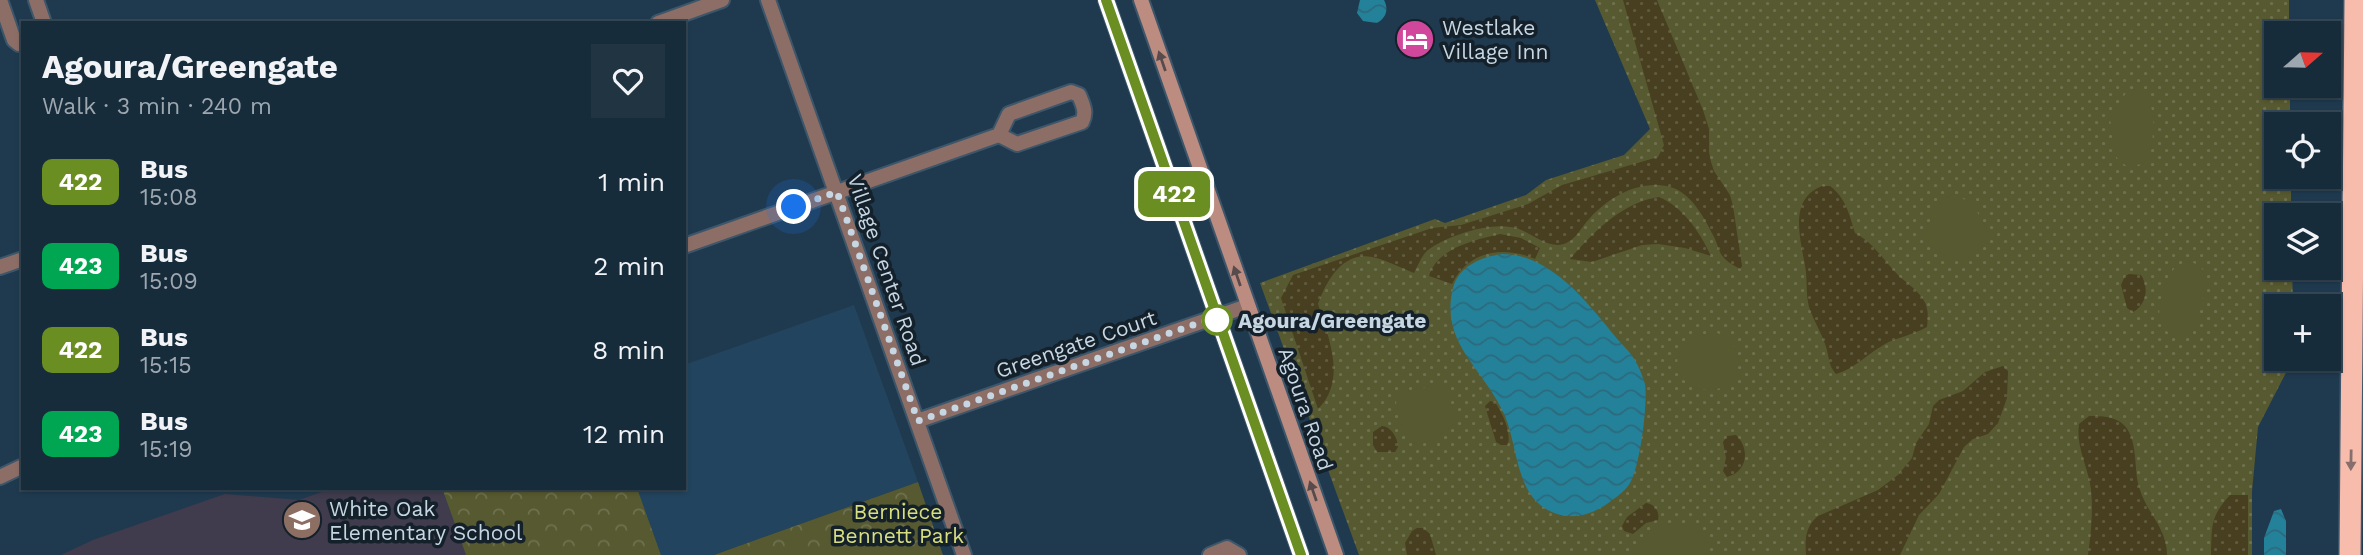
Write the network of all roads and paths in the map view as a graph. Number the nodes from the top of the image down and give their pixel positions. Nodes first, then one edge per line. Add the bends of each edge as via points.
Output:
1 (0, 0) edge
2 (36, 0) edge
3 (722, 0) edge
4 (768, 0) edge
5 (1106, 0) edge
6 (1141, 0) edge
7 (2355, 0) edge
8 (43, 21) edge
9 (664, 21) edge
10 (21, 44) edge
11 (999, 135) junction
12 (837, 192) junction
13 (686, 245) edge
14 (21, 260) edge
15 (0, 267) edge
16 (1247, 306) junction
17 (1216, 317) junction
18 (918, 421) junction
19 (21, 467) edge
20 (0, 477) edge
21 (964, 555) edge
22 (1210, 555) edge
23 (1239, 555) edge
24 (1301, 555) edge
25 (1336, 555) edge
26 (2350, 555) edge

1 - 10 street via 14,40
2 - 8 street
3 - 9 street
4 - 12 street, Village Center Road
5 - 17 main road
16 -> 6 main road, Agoura Road
7 -> 26 highway
11 - 11 street via 1017,144 1082,122 1084,106 1079,95 1071,92 1009,114
11 - 12 street
12 - 13 street
12 - 18 street, Village Center Road
14 - 15 street
16 - 17 street, Greengate Court
25 -> 16 main road, Agoura Road
17 - 18 street, Greengate Court
17 - 24 main road
18 - 21 street, Village Center Road
19 - 20 street
22 - 23 street via 1227,548

